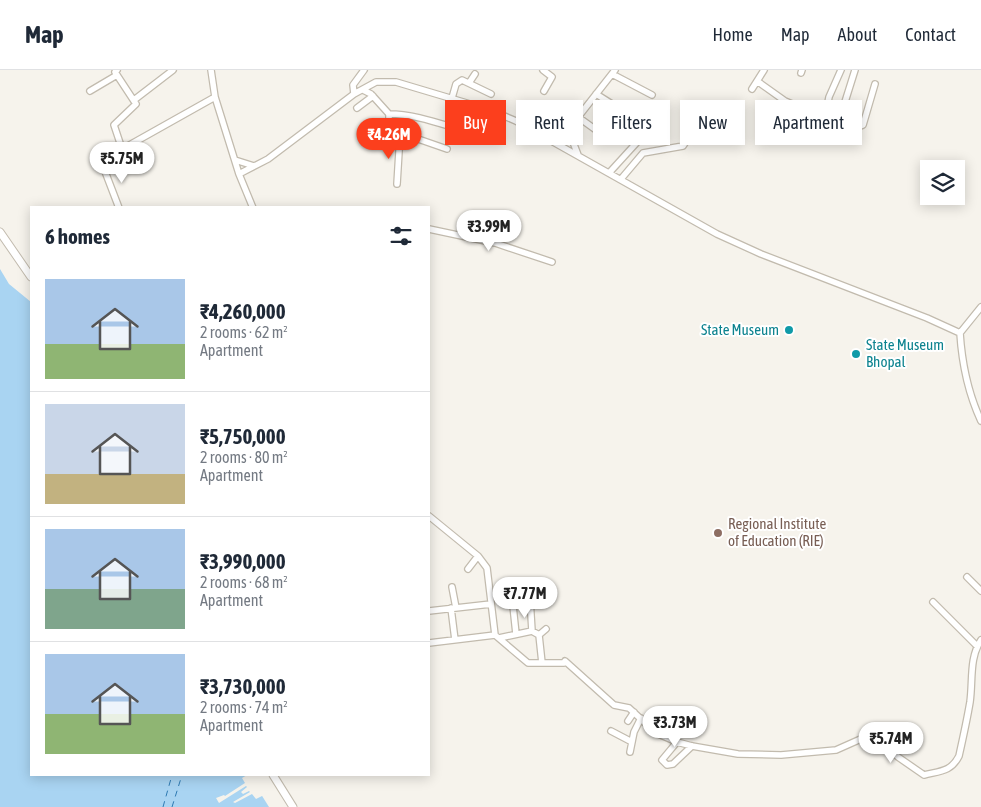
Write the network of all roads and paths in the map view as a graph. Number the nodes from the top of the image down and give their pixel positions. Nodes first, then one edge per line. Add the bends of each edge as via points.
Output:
1 (173, 70) edge
2 (211, 70) edge
3 (364, 70) edge
4 (544, 70) edge
5 (764, 70) edge
6 (841, 70) edge
7 (855, 70) edge
8 (117, 72) edge
9 (614, 72) edge
10 (475, 74) dead end
11 (757, 81) junction
12 (469, 83) junction
13 (875, 84) dead end
14 (752, 89) dead end
15 (363, 90) junction
16 (90, 91) dead end
17 (544, 91) dead end
18 (354, 94) junction
19 (491, 94) dead end
20 (596, 94) junction
21 (652, 95) dead end
22 (372, 96) junction
23 (215, 97) junction
24 (452, 98) junction
25 (134, 100) junction
26 (605, 100) edge
27 (783, 100) edge
28 (828, 100) edge
29 (846, 100) edge
30 (358, 108) dead end
31 (583, 111) edge
32 (389, 117) junction
33 (516, 121) edge
34 (862, 125) edge
35 (445, 126) edge
36 (374, 130) dead end
37 (398, 132) junction
38 (380, 143) dead end
39 (559, 145) edge
40 (574, 145) edge
41 (635, 145) edge
42 (684, 145) edge
43 (122, 149) junction
44 (446, 149) dead end
45 (578, 156) junction
46 (235, 160) junction
47 (254, 166) junction
48 (609, 173) junction
49 (239, 174) junction
50 (621, 179) junction
51 (397, 184) dead end
52 (118, 206) edge
53 (252, 206) edge
54 (430, 229) edge
55 (0, 232) edge
56 (552, 262) dead end
57 (30, 275) edge
58 (981, 307) edge
59 (960, 332) junction
60 (981, 421) edge
61 (430, 517) edge
62 (478, 556) junction
63 (468, 569) dead end
64 (967, 576) dead end
65 (452, 586) dead end
66 (981, 591) edge
67 (530, 599) dead end
68 (933, 602) dead end
69 (491, 604) junction
70 (513, 606) dead end
71 (453, 608) junction
72 (430, 611) edge
73 (546, 629) dead end
74 (532, 631) junction
75 (516, 634) junction
76 (539, 635) junction
77 (497, 637) junction
78 (455, 640) junction
79 (430, 643) edge
80 (979, 643) edge
81 (542, 663) junction
82 (634, 712) junction
83 (641, 718) junction
84 (628, 721) dead end
85 (611, 731) dead end
86 (632, 742) junction
87 (677, 742) junction
88 (692, 746) junction
89 (630, 752) dead end
90 (274, 776) edge
91 (293, 807) edge

1 - 25 street
2 - 23 street
3 - 18 street via 354,85
4 - 17 street via 552,77
5 - 11 street
6 - 28 street
7 - 29 street
8 - 16 street
8 - 25 street
9 - 20 street
9 - 21 street
10 - 12 street
11 - 14 street
11 - 27 street
12 - 19 street
12 - 24 street via 462,80 456,84
13 - 34 street
15 - 18 street
15 - 22 street
15 - 24 street via 376,82 396,82
18 - 47 street
20 - 26 street
20 - 31 street
22 - 30 street
22 - 32 street
23 - 43 street
23 - 46 street
24 - 33 street
25 - 43 street via 136,104 114,125
32 - 35 street via 401,114
32 - 36 street
32 - 37 street
37 - 38 street
37 - 44 street
37 - 51 street via 401,139
39 - 45 street
40 - 45 street
41 - 48 street
42 - 50 street via 643,153
43 - 52 street via 102,161
45 - 48 street
46 - 47 street
46 - 49 street
47 - 49 street
48 - 50 street
49 - 53 street
50 - 59 street via 717,234 761,254
54 - 56 street via 495,243
55 - 57 street
58 - 59 street
59 - 60 street via 962,360
61 - 62 street
62 - 63 street
62 - 69 street via 487,568
64 - 66 street
65 - 71 street
67 - 74 street
68 - 80 street
69 - 71 street
69 - 77 street
70 - 75 street
71 - 72 street
71 - 78 street
73 - 76 street
74 - 75 street
74 - 76 street
75 - 77 street
76 - 81 street
77 - 78 street
77 - 81 street via 528,663
78 - 79 street
80 - 88 street via 972,667 970,700 959,756 955,764 946,770 924,775 872,734 836,750 781,755 738,754
81 - 82 street via 564,663 566,660 614,705
82 - 83 street
82 - 84 street
83 - 86 street
83 - 87 street via 656,733
85 - 86 street
86 - 89 street
87 - 88 street
87 - 88 street via 662,760 667,765 673,764
90 - 91 street

